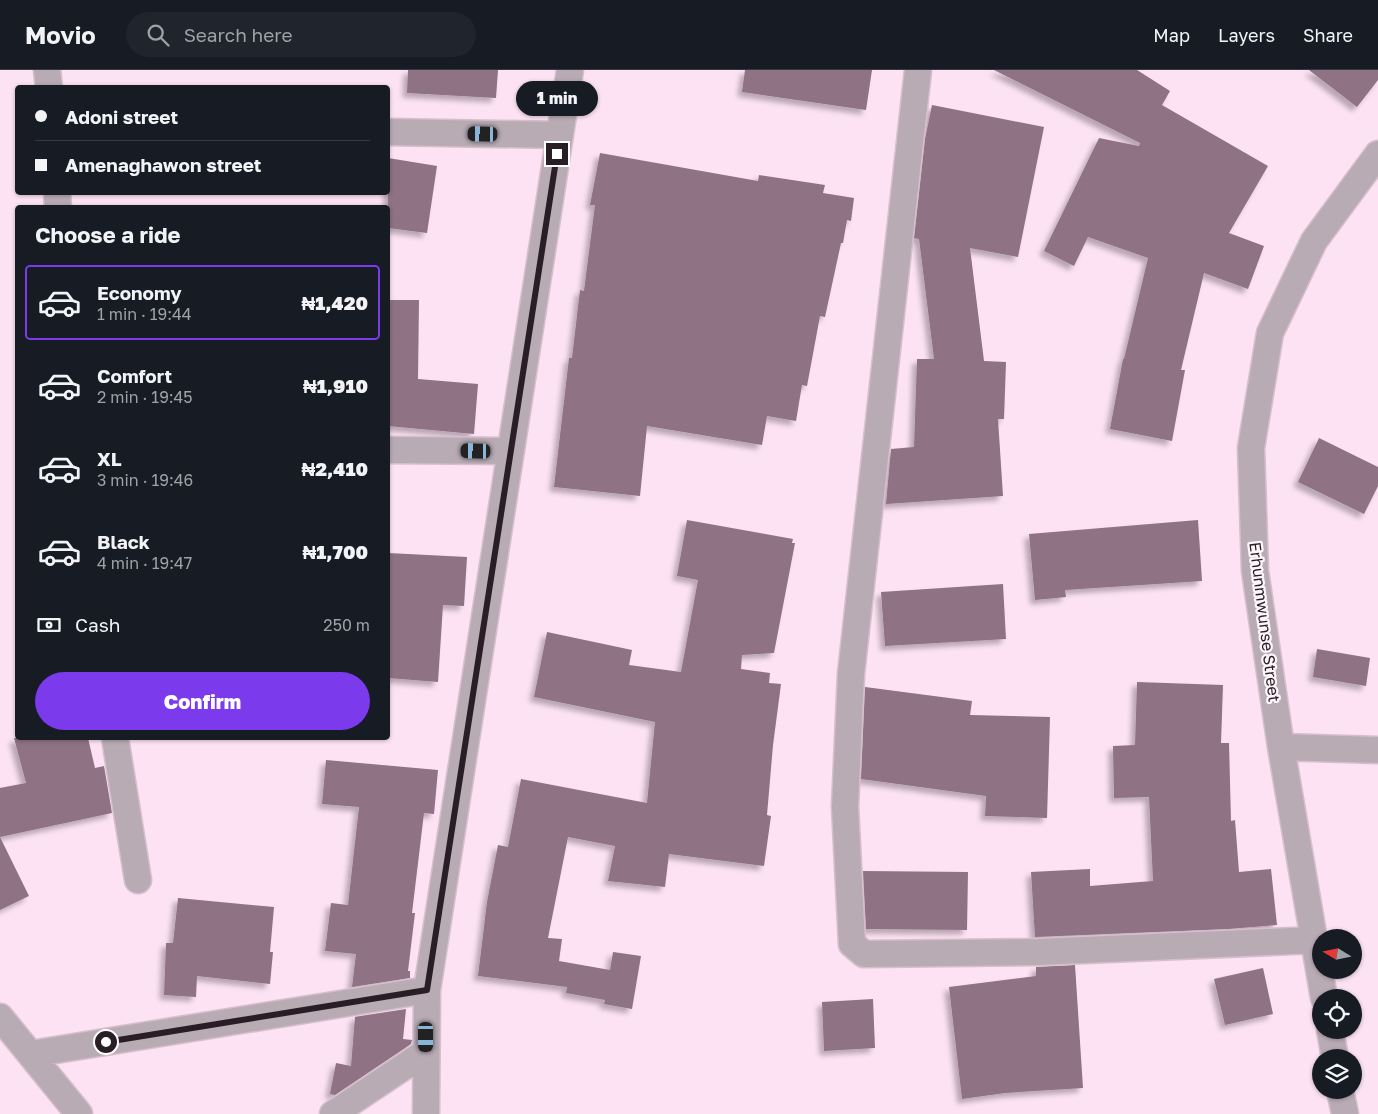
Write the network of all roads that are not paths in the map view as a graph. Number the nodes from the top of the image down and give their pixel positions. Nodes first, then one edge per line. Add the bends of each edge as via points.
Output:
1 (47, 70) edge
2 (570, 70) edge
3 (918, 70) edge
4 (49, 85) edge
5 (390, 132) edge
6 (560, 135) junction
7 (1378, 154) edge
8 (390, 450) edge
9 (511, 451) junction
10 (115, 740) edge
11 (1281, 747) junction
12 (1378, 750) edge
13 (138, 880) dead end
14 (1313, 929) edge
15 (1312, 940) edge
16 (427, 990) junction
17 (0, 1017) edge
18 (426, 1052) junction
19 (31, 1054) junction
20 (1342, 1099) edge
21 (79, 1114) edge
22 (333, 1114) edge
23 (426, 1114) edge
24 (1345, 1114) edge

1 - 4 street
2 - 6 street
3 - 15 street via 851,674 845,808 852,944 864,954 1038,952
5 - 6 street
6 - 9 street
7 - 11 street, Erhunmwunse Street via 1314,240 1270,334 1251,448 1255,571
8 - 9 street
9 - 16 street
10 - 13 street
11 - 12 street
11 - 14 street, Erhunmwunse Street
16 - 18 street
16 - 19 street
17 - 19 street
18 - 22 street
18 - 23 street
19 - 21 street
20 - 24 street

